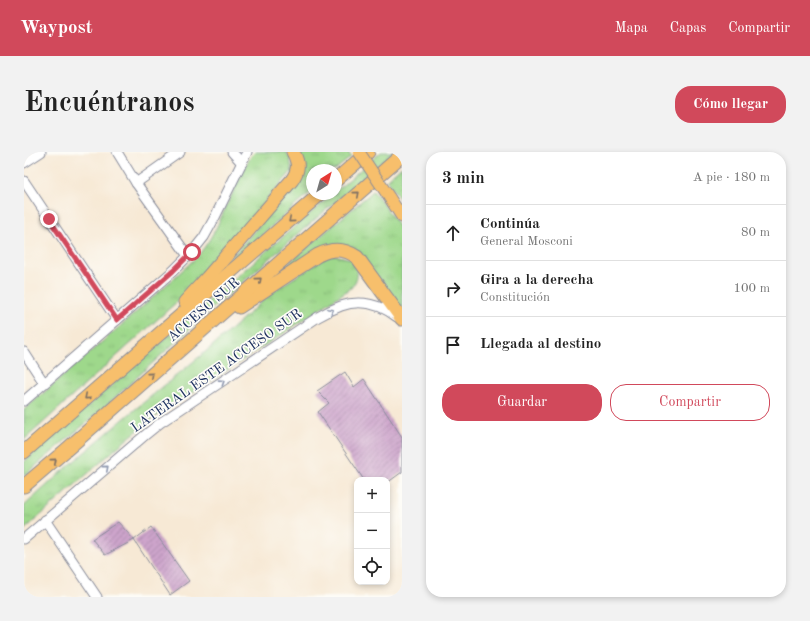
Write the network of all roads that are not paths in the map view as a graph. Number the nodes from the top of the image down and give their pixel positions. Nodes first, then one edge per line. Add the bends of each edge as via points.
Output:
1 (41, 152) edge
2 (117, 152) edge
3 (180, 152) edge
4 (232, 152) edge
5 (247, 152) edge
6 (293, 152) edge
7 (359, 152) edge
8 (368, 152) edge
9 (402, 155) edge
10 (24, 163) edge
11 (242, 163) junction
12 (342, 175) edge
13 (24, 181) edge
14 (136, 183) junction
15 (313, 200) edge
16 (402, 217) edge
17 (188, 256) junction
18 (117, 320) junction
19 (402, 320) edge
20 (196, 336) junction
21 (24, 352) edge
22 (105, 382) junction
23 (44, 383) junction
24 (24, 401) edge
25 (24, 452) edge
26 (24, 486) edge
27 (45, 520) junction
28 (24, 539) edge
29 (97, 597) edge

1 - 10 street
2 - 14 street
3 - 14 street
4 - 11 street
5 - 11 street
6 - 22 highway via 297,171 288,186 185,302
7 - 16 main road, bridge
8 - 12 highway
20 -> 9 highway, ACCESO SUR
11 - 17 street via 209,227
13 - 18 street
14 - 17 street
15 -> 22 highway, ACCESO SUR
17 - 18 street
18 - 23 street
19 - 20 highway via 357,257 338,250 318,255
27 -> 19 street, LATERAL ESTE ACCESO SUR via 160,423 318,317 341,306 360,303 375,305
26 -> 20 highway, ACCESO SUR
21 - 23 street
22 -> 25 highway, ACCESO SUR
23 - 24 street
27 - 28 street, LATERAL ESTE ACCESO SUR
27 - 29 street

